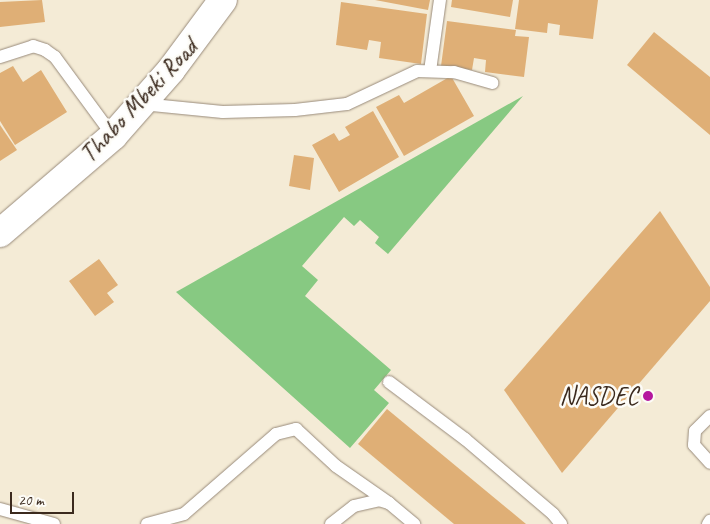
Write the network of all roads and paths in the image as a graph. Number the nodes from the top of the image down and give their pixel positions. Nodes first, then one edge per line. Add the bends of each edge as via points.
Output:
1 (224, 0) edge
2 (440, 0) edge
3 (0, 57) edge
4 (430, 71) junction
5 (492, 83) dead end
6 (141, 104) junction
7 (113, 136) junction
8 (0, 233) edge
9 (389, 382) dead end
10 (710, 416) edge
11 (710, 463) edge
12 (389, 503) junction
13 (0, 509) edge
14 (710, 521) edge
15 (54, 524) edge
16 (147, 524) edge
17 (331, 524) edge
18 (414, 524) edge
19 (561, 524) edge
20 (708, 524) edge

1 - 6 main road, Thabo Mbeki Road
2 - 4 lane
3 - 7 lane via 33,46 45,50 55,57
4 - 5 lane via 454,72
4 - 6 lane via 417,71 347,104 295,110 223,112
6 - 7 main road, Thabo Mbeki Road
7 - 8 main road, Thabo Mbeki Road
9 - 19 lane via 465,440
10 - 11 lane via 695,431 694,445
12 - 16 lane via 336,466 296,429 276,434 184,514
12 - 17 lane via 378,500 362,502
12 - 18 lane
13 - 15 lane
14 - 20 lane

